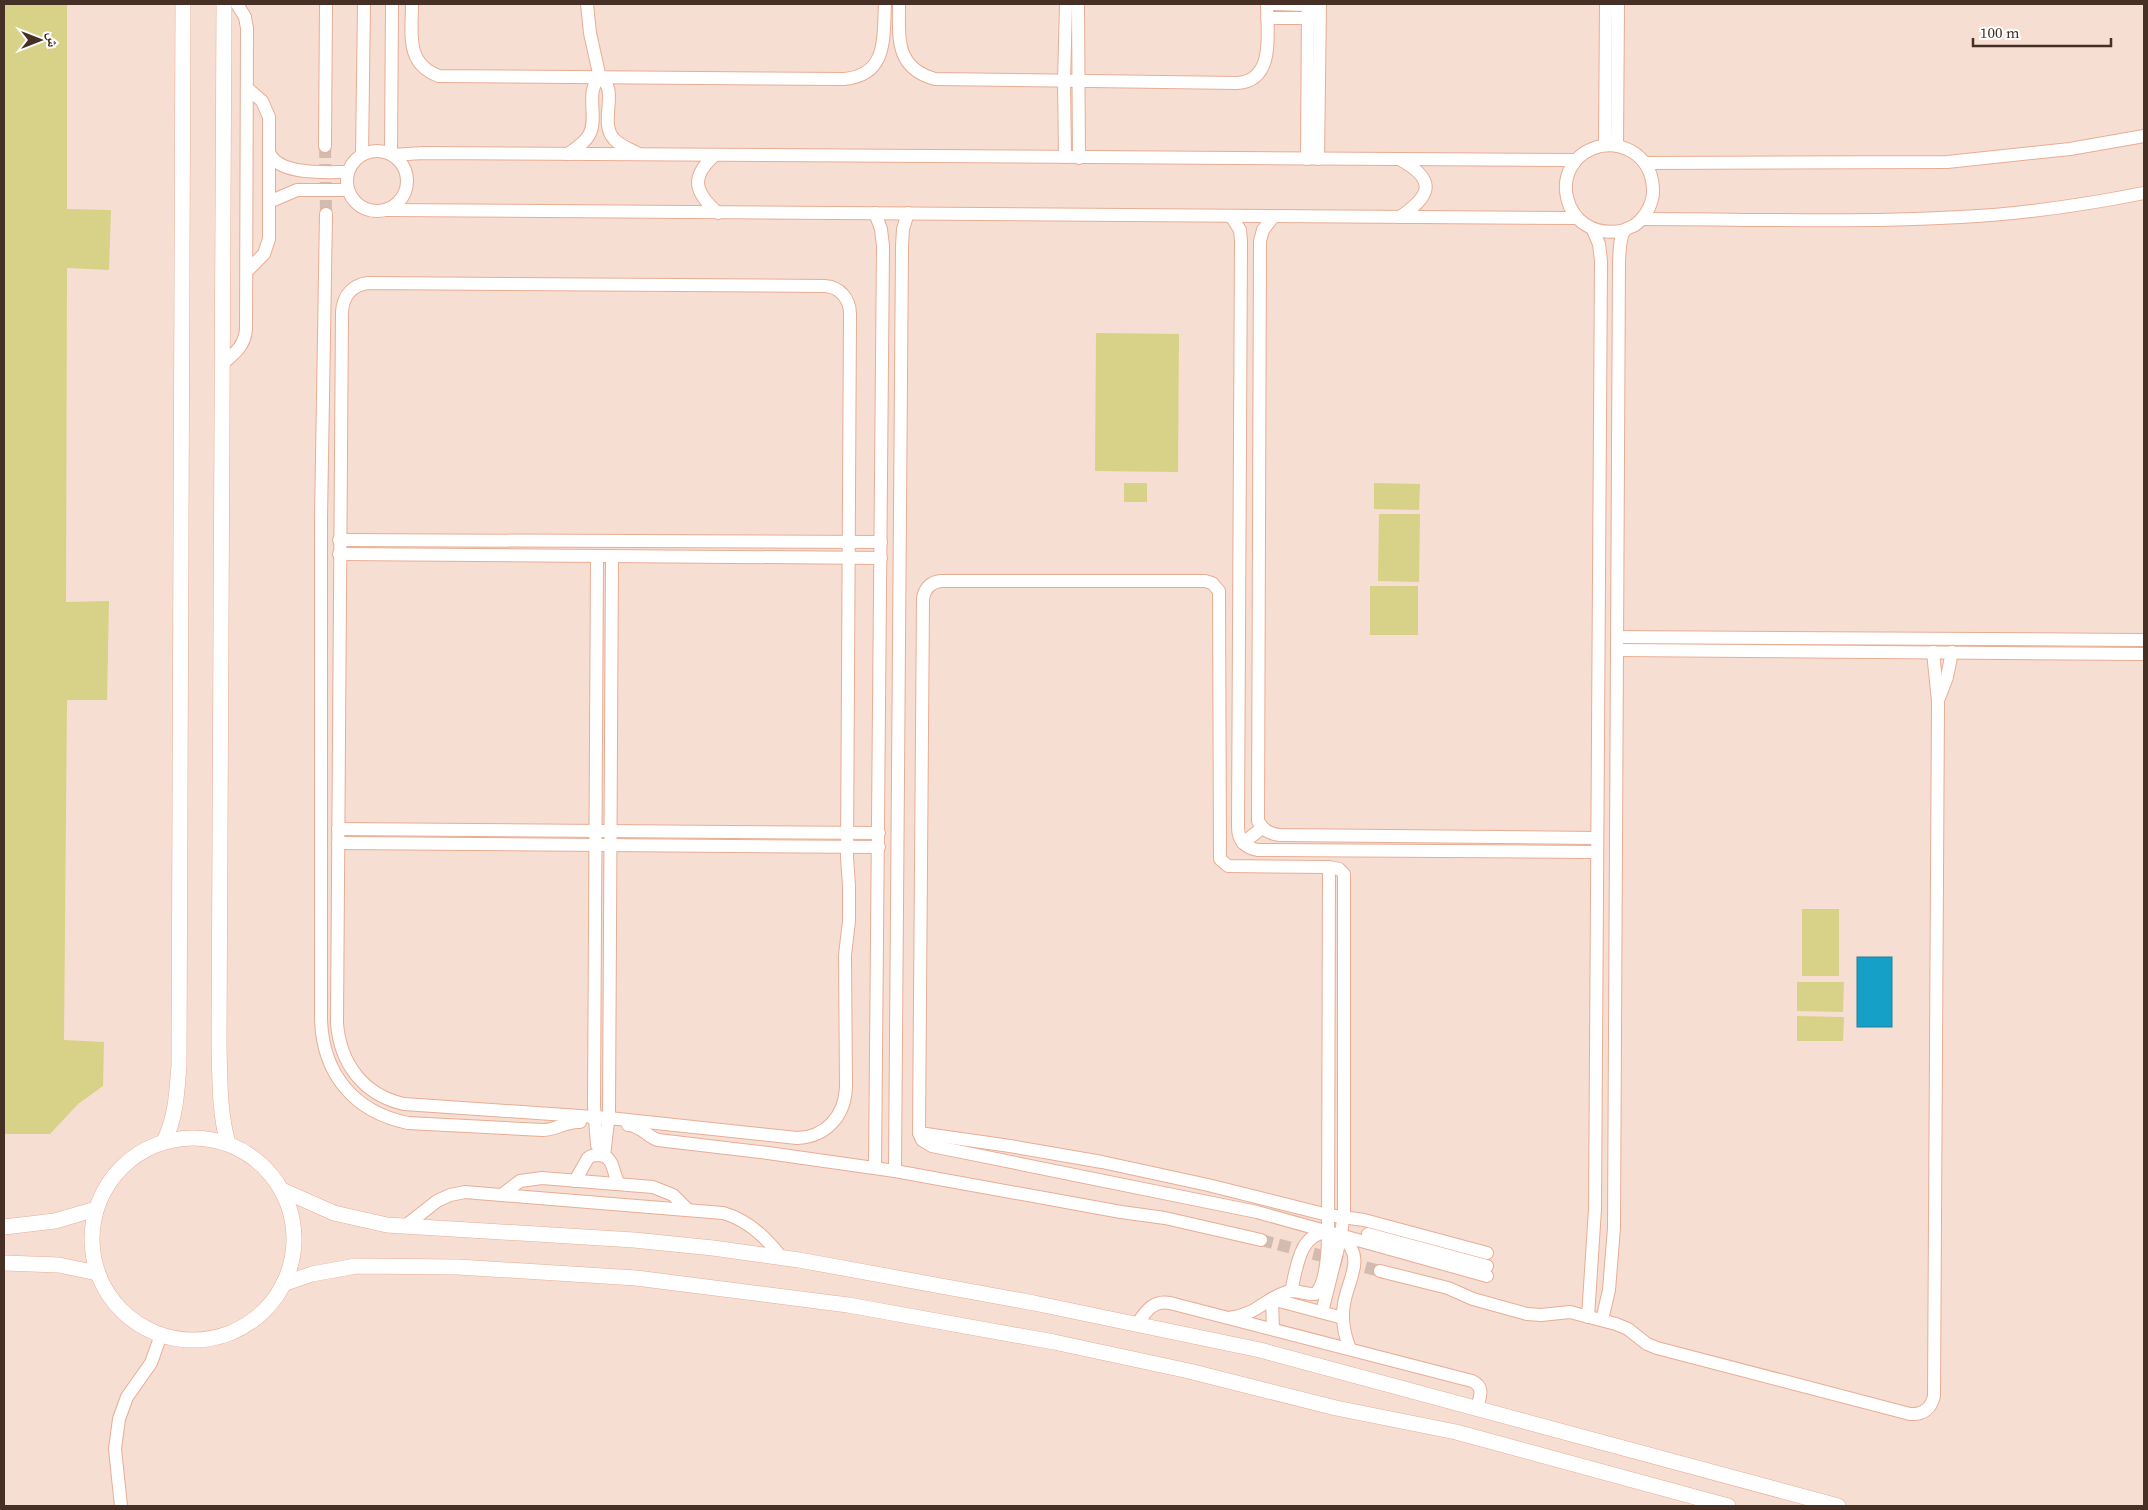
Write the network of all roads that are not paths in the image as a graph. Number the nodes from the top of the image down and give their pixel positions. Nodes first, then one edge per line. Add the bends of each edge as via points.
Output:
1 (183, 4) edge
2 (224, 4) edge
3 (237, 4) edge
4 (326, 4) edge
5 (364, 4) edge
6 (392, 4) edge
7 (412, 4) edge
8 (587, 4) edge
9 (885, 4) edge
10 (899, 4) edge
11 (1066, 4) edge
12 (1078, 4) edge
13 (1267, 4) edge
14 (1274, 4) edge
15 (1312, 4) edge
16 (1606, 4) edge
17 (1618, 4) edge
18 (1267, 18) junction
19 (1308, 18) junction
20 (600, 78) junction
21 (1064, 81) junction
22 (1078, 81) junction
23 (247, 88) junction
24 (608, 115) junction
25 (593, 116) junction
26 (2144, 136) edge
27 (1611, 145) junction
28 (325, 146) tunnel mouth
29 (269, 152) junction
30 (362, 154) junction
31 (392, 154) junction
32 (568, 154) junction
33 (640, 154) junction
34 (715, 155) junction
35 (1066, 158) junction
36 (1079, 158) junction
37 (1312, 159) junction
38 (1399, 160) junction
39 (1576, 160) junction
40 (1645, 163) junction
41 (297, 170) junction
42 (348, 172) junction
43 (297, 190) junction
44 (348, 190) junction
45 (2144, 194) edge
46 (269, 202) junction
47 (386, 210) junction
48 (718, 213) junction
49 (874, 213) junction
50 (326, 214) tunnel mouth
51 (908, 214) junction
52 (1231, 216) junction
53 (1273, 216) junction
54 (1400, 217) junction
55 (1576, 218) junction
56 (1642, 218) junction
57 (1593, 230) junction
58 (1625, 230) junction
59 (247, 271) junction
60 (1241, 346) junction
61 (1260, 346) junction
62 (222, 364) junction
63 (1599, 390) junction
64 (1619, 390) junction
65 (881, 391) junction
66 (901, 391) junction
67 (339, 540) junction
68 (451, 540) junction
69 (849, 542) junction
70 (881, 542) junction
71 (339, 554) junction
72 (451, 555) junction
73 (597, 556) junction
74 (612, 556) junction
75 (849, 558) junction
76 (881, 558) junction
77 (2144, 640) edge
78 (1617, 644) junction
79 (1933, 652) junction
80 (1952, 652) junction
81 (2144, 654) edge
82 (900, 677) junction
83 (880, 678) junction
84 (1938, 701) junction
85 (1597, 768) junction
86 (1616, 768) junction
87 (1238, 782) junction
88 (1258, 782) junction
89 (1262, 828) junction
90 (338, 829) junction
91 (596, 831) junction
92 (610, 831) junction
93 (847, 833) junction
94 (879, 833) junction
95 (1597, 838) junction
96 (338, 843) junction
97 (1243, 844) junction
98 (596, 845) junction
99 (610, 845) junction
100 (847, 847) junction
101 (879, 847) junction
102 (1597, 852) junction
103 (1329, 868) junction
104 (1596, 968) junction
105 (1615, 968) junction
106 (897, 1010) junction
107 (877, 1011) junction
108 (602, 1120) junction
109 (920, 1132) junction
110 (164, 1141) junction
111 (228, 1144) junction
112 (1010, 1146) junction
113 (600, 1155) junction
114 (1005, 1161) junction
115 (875, 1168) junction
116 (896, 1171) junction
117 (575, 1181) junction
118 (619, 1184) junction
119 (282, 1190) junction
120 (503, 1194) junction
121 (1300, 1207) junction
122 (96, 1209) junction
123 (688, 1210) junction
124 (1328, 1215) junction
125 (1343, 1218) junction
126 (1294, 1222) junction
127 (404, 1227) junction
128 (4, 1228) edge
129 (1328, 1232) junction
130 (1341, 1236) junction
131 (1261, 1240) tunnel mouth
132 (1593, 1245) junction
133 (1612, 1245) junction
134 (781, 1257) junction
135 (4, 1263) edge
136 (1380, 1271) tunnel mouth
137 (97, 1273) junction
138 (284, 1284) junction
139 (1295, 1291) junction
140 (1272, 1299) junction
141 (1332, 1315) junction
142 (1588, 1317) junction
143 (1229, 1318) junction
144 (1602, 1320) junction
145 (1137, 1324) junction
146 (1273, 1329) junction
147 (161, 1335) junction
148 (1350, 1349) junction
149 (1477, 1408) junction
150 (121, 1506) edge
151 (1728, 1506) edge
152 (1838, 1506) edge

1 - 110 main road via 179,1065 175,1105
2 - 62 main road
3 - 23 street via 247,28
4 - 28 street
5 - 30 street
6 - 31 street
7 - 20 street via 412,48 418,63 431,73 447,76
8 - 20 street
9 - 20 street via 882,51 872,68 854,78
10 - 21 street via 901,49 911,66 926,76
11 - 21 street
12 - 22 street
13 - 18 street
14 - 15 street
15 - 19 street
15 - 37 street
16 - 27 street
17 - 27 street
18 - 19 street
18 - 22 street via 1266,62 1260,74 1250,81
19 - 37 street
20 - 24 street via 609,90
20 - 25 street via 593,88
21 - 22 street
21 - 35 street
22 - 36 street
23 - 29 street via 268,111
23 - 59 street
24 - 25 street via 599,113
24 - 33 street via 612,136
25 - 32 street via 586,140
26 - 40 street via 2070,149 1947,162
27 - 39 street via 1595,148
27 - 40 street via 1632,152
29 - 41 street via 278,163
29 - 46 street
30 - 31 street via 376,150
30 - 42 street
31 - 32 street
31 - 47 street via 404,168 407,185 400,201
32 - 33 street
33 - 34 street
34 - 35 street
34 - 48 street via 702,169 698,182 700,195
35 - 36 street
36 - 37 street
37 - 38 street
38 - 39 street
38 - 54 street via 1421,174 1425,187 1421,201
39 - 55 street via 1566,183 1566,195
40 - 56 street via 1652,176 1653,191 1650,206
41 - 42 street
41 - 43 street
42 - 44 street
43 - 44 street
43 - 46 street
44 - 47 street via 363,208
45 - 56 street via 1961,217
46 - 59 street via 268,247
47 - 48 street
48 - 49 street
49 - 51 street
49 - 65 street via 881,228 883,246
50 - 108 street via 321,567 321,1020 325,1049 336,1076 356,1099 395,1120 543,1130 572,1121
51 - 52 street
51 - 66 street via 902,246
52 - 53 street
52 - 60 street via 1241,235
53 - 54 street
53 - 61 street via 1262,230 1260,241
54 - 55 street
55 - 57 street
56 - 58 street
57 - 58 street via 1609,233
57 - 63 street via 1601,261
58 - 64 street via 1620,247
59 - 62 street via 246,336 239,349
60 - 61 street
60 - 87 street
61 - 88 street
62 - 111 main road via 219,1066
63 - 64 street
63 - 85 street
64 - 78 street
65 - 66 street
65 - 70 street
66 - 82 street
67 - 68 street
67 - 69 street via 342,306 353,288 368,283 825,286 836,289 847,299 850,310
67 - 71 street
68 - 69 street
68 - 72 street
69 - 70 street
69 - 75 street
70 - 76 street
71 - 72 street
71 - 90 street
72 - 73 street
73 - 74 street
73 - 91 street
74 - 75 street
74 - 92 street
75 - 76 street
75 - 93 street
76 - 83 street
77 - 78 street
78 - 79 street
78 - 86 street
79 - 80 street
79 - 84 street
80 - 81 street
80 - 84 street
82 - 83 street
82 - 106 street
83 - 94 street
84 - 144 street via 1934,1396 1930,1407 1921,1414 1910,1414 1657,1348 1628,1329
85 - 86 street
85 - 95 street
86 - 105 street
87 - 88 street
87 - 97 street via 1238,833
88 - 89 street via 1257,813
89 - 95 street via 1270,834 1280,835
89 - 97 street
90 - 91 street
90 - 96 street
91 - 92 street
91 - 98 street
92 - 93 street
92 - 99 street
93 - 94 street
93 - 100 street
94 - 101 street
95 - 102 street
96 - 98 street
96 - 108 street via 338,1034 344,1057 362,1082 381,1096 404,1104
97 - 102 street via 1258,850
98 - 99 street
98 - 108 street
99 - 100 street
99 - 108 street
100 - 101 street
100 - 108 street via 846,1094 835,1121 818,1134 797,1138
101 - 107 street
102 - 104 street
103 - 109 street via 1228,866 1220,859 1220,598 1215,585 1205,581 941,580 932,583 924,598
103 - 124 street
103 - 125 street via 1339,869 1344,878
104 - 105 street
104 - 132 street
105 - 133 street
106 - 107 street
106 - 116 street
107 - 115 street
108 - 113 street
108 - 115 street via 638,1126 658,1140
109 - 112 street
109 - 114 street via 928,1145
110 - 111 main road via 196,1137
110 - 122 main road via 141,1151 122,1166 106,1186
111 - 119 main road via 259,1162
112 - 114 street
112 - 121 street via 1198,1182
113 - 117 street via 588,1158
113 - 118 street via 611,1161
114 - 126 street
115 - 116 street
116 - 131 street via 1165,1218
117 - 118 street
117 - 120 street via 527,1179 514,1184
118 - 123 street via 660,1189 673,1195
119 - 127 main road via 343,1216
119 - 138 main road via 294,1237 292,1261
120 - 123 street
120 - 127 street via 465,1192 450,1195
121 - 124 street
121 - 126 street
122 - 128 main road via 55,1221
122 - 137 main road via 92,1248
123 - 134 street via 736,1217 760,1233
124 - 125 street
124 - 129 street
125 - 130 street
125 - 130 street via 1364,1220 1487,1265
126 - 129 street
127 - 134 main road via 634,1240
129 - 130 street
129 - 139 street via 1318,1233 1306,1242
129 - 139 street via 1326,1261 1318,1290 1313,1294
130 - 141 street
130 - 141 street via 1352,1249 1353,1272 1345,1297
132 - 133 street
132 - 142 street
133 - 144 street via 1609,1290
134 - 145 main road
135 - 137 main road via 59,1265
136 - 142 street via 1448,1288 1473,1299 1527,1314 1564,1312
137 - 147 main road via 119,1309 139,1325
138 - 147 main road via 262,1313 232,1333 197,1340
138 - 151 main road via 319,1272 356,1266 458,1267 636,1278 848,1305 1045,1340 1189,1371 1345,1410 1456,1432
139 - 140 street
140 - 141 street
140 - 143 street via 1254,1312
140 - 146 street
141 - 148 street via 1345,1334
142 - 144 street
143 - 145 street via 1162,1302 1149,1308
143 - 146 street
145 - 149 main road via 1260,1350
146 - 148 street
147 - 150 street via 151,1363 127,1397 119,1418 115,1449
148 - 149 street via 1475,1382 1481,1390
149 - 152 main road

